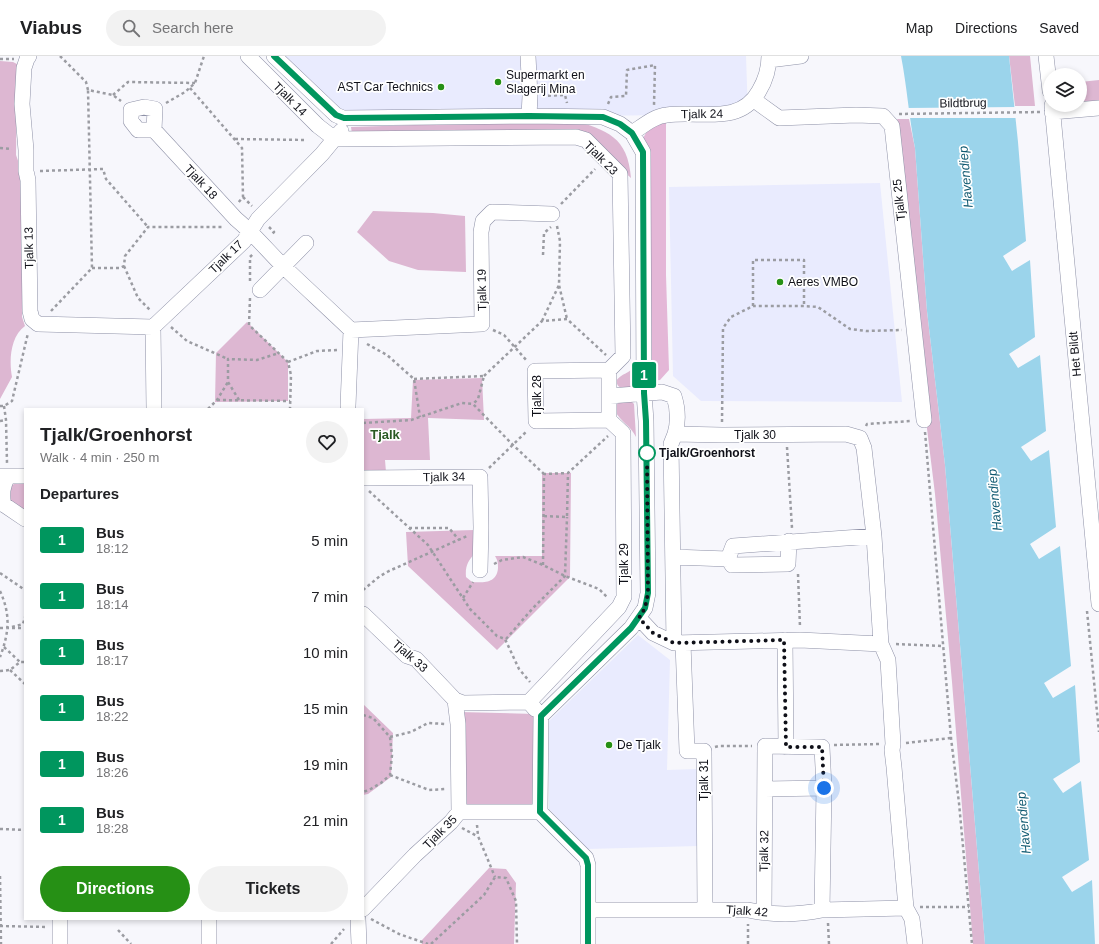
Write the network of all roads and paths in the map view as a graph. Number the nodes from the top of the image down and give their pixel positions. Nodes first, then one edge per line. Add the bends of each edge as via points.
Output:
1 (29, 56) edge
2 (60, 56) edge
3 (204, 56) edge
4 (248, 56) edge
5 (274, 56) edge
6 (528, 56) edge
7 (801, 56) edge
8 (1046, 56) edge
9 (769, 58) edge
10 (1047, 68) edge
11 (195, 83) junction
12 (190, 88) junction
13 (88, 90) junction
14 (113, 95) junction
15 (530, 96) junction
16 (754, 100) junction
17 (568, 104) dead end
18 (601, 104) dead end
19 (1087, 108) edge
20 (1099, 108) edge
21 (155, 109) junction
22 (131, 110) junction
23 (1025, 112) dead end
24 (1052, 112) edge
25 (901, 113) dead end
26 (529, 116) junction
27 (344, 118) junction
28 (654, 119) junction
29 (154, 130) junction
30 (632, 133) junction
31 (235, 139) junction
32 (335, 139) junction
33 (307, 140) dead end
34 (605, 159) junction
35 (89, 169) junction
36 (26, 171) junction
37 (552, 214) joint
38 (233, 216) junction
39 (148, 227) junction
40 (250, 231) junction
41 (306, 243) dead end
42 (543, 255) dead end
43 (124, 266) junction
44 (284, 267) junction
45 (92, 268) junction
46 (559, 285) junction
47 (260, 290) dead end
48 (753, 306) junction
49 (804, 306) junction
50 (567, 319) junction
51 (35, 321) junction
52 (542, 321) junction
53 (158, 322) junction
54 (482, 324) junction
55 (356, 329) junction
56 (913, 330) junction
57 (515, 347) junction
58 (350, 349) junction
59 (279, 353) dead end
60 (228, 359) junction
61 (288, 362) dead end
62 (612, 367) junction
63 (535, 371) junction
64 (484, 376) junction
65 (414, 379) junction
66 (228, 382) junction
67 (644, 393) junction
68 (610, 396) junction
69 (217, 400) junction
70 (239, 400) junction
71 (290, 401) dead end
72 (473, 404) junction
73 (2, 406) edge
74 (348, 406) dead end
75 (154, 408) edge
76 (209, 408) edge
77 (420, 418) junction
78 (0, 420) edge
79 (6, 420) junction
80 (924, 420) junction
81 (536, 421) junction
82 (364, 423) edge
83 (613, 424) junction
84 (675, 434) junction
85 (722, 435) junction
86 (786, 435) junction
87 (860, 438) junction
88 (513, 445) junction
89 (568, 473) junction
90 (544, 474) junction
91 (4, 476) edge
92 (24, 476) edge
93 (480, 477) junction
94 (366, 484) edge
95 (2, 503) edge
96 (544, 516) junction
97 (567, 517) junction
98 (24, 518) edge
99 (481, 527) junction
100 (409, 528) junction
101 (874, 536) junction
102 (459, 540) junction
103 (791, 541) junction
104 (432, 552) junction
105 (673, 557) junction
106 (728, 559) junction
107 (543, 565) junction
108 (480, 570) junction
109 (797, 571) dead end
110 (0, 573) edge
111 (565, 576) junction
112 (24, 589) edge
113 (364, 589) edge
114 (0, 591) edge
115 (463, 598) junction
116 (1099, 599) edge
117 (619, 607) junction
118 (364, 615) edge
119 (639, 618) junction
120 (24, 620) edge
121 (0, 628) edge
122 (24, 628) edge
123 (8, 629) junction
124 (505, 639) junction
125 (784, 640) junction
126 (800, 640) junction
127 (679, 643) junction
128 (881, 644) junction
129 (943, 646) junction
130 (4, 647) junction
131 (0, 657) edge
132 (20, 662) junction
133 (24, 662) edge
134 (10, 670) junction
135 (0, 671) edge
136 (24, 683) edge
137 (539, 691) junction
138 (455, 700) junction
139 (528, 702) junction
140 (364, 715) edge
141 (541, 716) junction
142 (458, 724) junction
143 (390, 737) junction
144 (765, 746) junction
145 (786, 747) junction
146 (704, 751) junction
147 (390, 775) junction
148 (824, 788) junction
149 (458, 789) junction
150 (765, 789) junction
151 (364, 792) edge
152 (459, 812) junction
153 (476, 812) junction
154 (540, 812) junction
155 (0, 829) edge
156 (24, 830) edge
157 (0, 876) edge
158 (495, 877) junction
159 (969, 907) junction
160 (906, 908) junction
161 (588, 910) junction
162 (705, 910) junction
163 (748, 910) junction
164 (825, 910) junction
165 (764, 913) junction
166 (364, 914) edge
167 (209, 920) edge
168 (358, 920) edge
169 (360, 920) edge
170 (364, 920) edge
171 (60, 923) edge
172 (0, 926) edge
173 (118, 930) dead end
174 (0, 944) edge
175 (60, 944) edge
176 (131, 944) edge
177 (209, 944) edge
178 (331, 944) edge
179 (358, 944) edge
180 (429, 944) edge
181 (517, 944) edge
182 (588, 944) edge
183 (748, 944) edge
184 (829, 944) edge
185 (915, 944) edge
186 (972, 944) edge

1 - 36 street, Tjalk 13 via 24,68 22,104
2 - 13 path via 86,82
3 - 11 path
4 - 32 street, Tjalk 14 via 318,126
5 - 27 street, Tjalk 14 via 336,115
6 - 15 street
7 - 9 street, Tjalk 24
8 - 10 street
9 - 16 street, Tjalk 24 via 764,82
11 - 12 path
11 - 14 path via 128,82
12 - 21 path
12 - 31 path
13 - 14 path
13 - 35 path
14 - 22 path
15 - 17 path via 565,95
15 - 26 street
16 - 28 street, Tjalk 24 via 737,112 667,114
16 - 56 street, Tjalk 25 via 779,118 883,116 892,126
18 - 28 path via 608,104 611,97 626,96 627,70 655,65
19 - 20 street
21 - 22 street via 144,107
21 - 29 street
22 - 29 street via 131,121 138,130
23 - 25 path, Bildtbrug
24 - 116 street, Het Bildt
26 - 27 street
26 - 30 street via 603,117 620,124
27 - 32 street, Tjalk 17 via 341,131
28 - 30 street, Tjalk 24
29 - 38 street, Tjalk 18
30 - 67 street via 643,152
31 - 33 path
31 - 38 path via 242,148 243,197
32 - 34 street, Tjalk 23 via 576,137 586,140
32 - 40 street, Tjalk 17 via 258,219
34 - 37 path
34 - 62 street, Tjalk 23 via 620,174 623,356
35 - 36 path
35 - 39 path via 103,169 106,179
35 - 45 path
36 - 51 street, Tjalk 13 via 30,311
37 - 54 street, Tjalk 19 via 492,212 483,221
38 - 39 path via 230,227
38 - 40 street, Tjalk 18
39 - 43 path via 125,256
40 - 44 street
40 - 53 street, Tjalk 17 via 244,241
41 - 44 street
42 - 46 path via 544,233 557,223 560,241
43 - 45 path
43 - 53 path via 138,298
44 - 47 street
44 - 55 street
45 - 51 path
46 - 50 path
46 - 52 path
48 - 49 path
48 - 49 path via 753,260 804,260
48 - 85 path via 731,317 723,328
49 - 56 path via 818,307 850,329
50 - 52 path
50 - 62 path
51 - 53 street
51 - 73 path via 12,401
52 - 57 path
53 - 60 path via 187,341
53 - 75 street
54 - 55 street, Tjalk 19
54 - 57 path via 504,335
55 - 58 street
55 - 65 path via 366,343 387,355
56 - 80 street, Tjalk 25
57 - 63 path
57 - 64 path
58 - 61 path via 317,351
58 - 74 street
59 - 60 path via 257,360
60 - 66 path
62 - 63 street, Tjalk 28
62 - 68 street, Tjalk 23
63 - 81 street, Tjalk 28
64 - 65 path
64 - 72 path via 478,399
65 - 77 path
66 - 69 path
66 - 70 path
67 - 68 street
67 - 84 street via 662,392 674,396 678,424
67 - 119 street, Tjalk 29 via 648,593 645,608
68 - 83 street, Tjalk 29
69 - 70 path
69 - 76 path
70 - 71 path
72 - 77 path via 462,404
72 - 88 path
73 - 79 path
77 - 82 path
78 - 79 path
79 - 91 path
80 - 87 path via 867,424
80 - 129 path
81 - 83 street, Tjalk 28
81 - 88 path
83 - 89 path
83 - 117 street, Tjalk 29 via 624,433 624,597
84 - 85 street, Tjalk 30
84 - 105 street via 671,444
85 - 86 street, Tjalk 30
86 - 87 street, Tjalk 30 via 846,434
86 - 103 path
87 - 101 street via 864,448
88 - 90 path
88 - 93 path
89 - 90 path
89 - 97 path
90 - 96 path
91 - 92 street
91 - 95 street
93 - 94 street, Tjalk 34
93 - 99 street, Tjalk 34
94 - 100 path
95 - 98 street
96 - 97 path
96 - 107 path
97 - 111 path
99 - 102 path
99 - 108 street, Tjalk 34
100 - 102 path via 449,528
100 - 104 path
101 - 103 street
101 - 128 street
102 - 104 path
103 - 106 street via 733,546
103 - 106 street via 788,564 732,565
104 - 113 path via 384,574
104 - 115 path
105 - 106 street
105 - 127 street
107 - 108 path via 524,557 502,560
107 - 111 path
108 - 115 path
109 - 126 path
110 - 112 path
111 - 117 path via 599,589
111 - 124 path
114 - 123 path via 5,601
115 - 124 path via 470,609 497,636
117 - 137 street, Tjalk 29
118 - 138 street, Tjalk 33 via 407,656 416,659
119 - 127 street via 653,633
119 - 141 street, Tjalk 29
120 - 123 path via 23,624
121 - 123 path
122 - 123 path
123 - 130 path
124 - 137 path via 519,669
125 - 126 street
125 - 127 street
125 - 145 street
126 - 128 street
127 - 146 street, Tjalk 31 via 687,751
128 - 129 path
128 - 160 street via 888,660 892,750
129 - 159 path
130 - 131 path
130 - 132 path
132 - 133 path
132 - 134 path
134 - 135 path
134 - 136 path
137 - 139 street, Tjalk 29
138 - 139 street via 462,703
138 - 142 street
139 - 141 street
140 - 143 path via 373,718
141 - 154 street
142 - 143 path via 428,723 411,732
142 - 149 street
143 - 147 path
144 - 145 street
144 - 146 path via 719,746
144 - 150 street, Tjalk 32
145 - 148 street via 822,747
146 - 162 street, Tjalk 31
147 - 149 path via 429,790
147 - 151 path
148 - 150 street
148 - 164 street
149 - 152 street
150 - 165 street, Tjalk 32
152 - 153 street, Tjalk 35
152 - 166 street, Tjalk 35 via 416,855
153 - 154 street, Tjalk 35
153 - 158 path via 478,836
154 - 161 street via 586,858
155 - 156 path
157 - 172 path
158 - 180 path via 484,895
158 - 181 path via 506,878 516,901
159 - 160 path
159 - 186 path
160 - 164 street, Tjalk 42
160 - 185 street via 912,919
161 - 162 street, Tjalk 42
161 - 182 street
162 - 163 street, Tjalk 42
163 - 165 street, Tjalk 42
163 - 183 path
164 - 165 street, Tjalk 42
164 - 184 path
167 - 177 street
168 - 178 path
169 - 179 street
170 - 180 path
171 - 172 path
171 - 175 street
172 - 174 path
173 - 176 path

